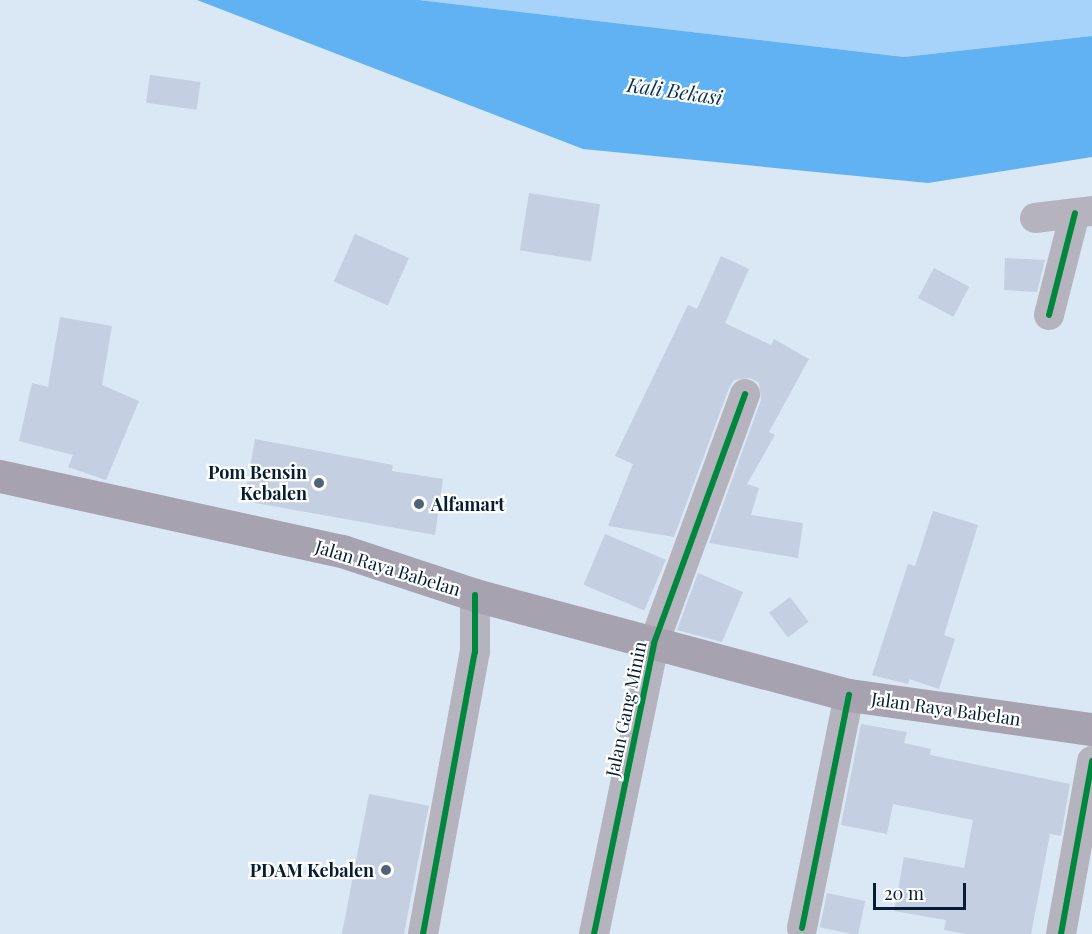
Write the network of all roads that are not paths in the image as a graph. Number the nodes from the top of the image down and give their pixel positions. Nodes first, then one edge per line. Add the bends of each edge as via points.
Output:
1 (1084, 212) edge
2 (1035, 218) dead end
3 (1049, 315) dead end
4 (745, 394) dead end
5 (0, 476) edge
6 (475, 595) junction
7 (654, 643) junction
8 (849, 695) junction
9 (1092, 729) edge
10 (1092, 761) edge
11 (802, 928) dead end
12 (423, 934) edge
13 (594, 934) edge
14 (1061, 934) edge

1 - 2 street
1 - 3 street
4 - 7 street, Jalan Gang Minin
5 - 6 main road, Jalan Raya Babelan via 342,551
6 - 7 main road, Jalan Raya Babelan
6 - 12 street via 475,652
7 - 8 main road, Jalan Raya Babelan
7 - 13 street, Jalan Gang Minin
8 - 9 main road, Jalan Raya Babelan
8 - 11 street
10 - 14 street

